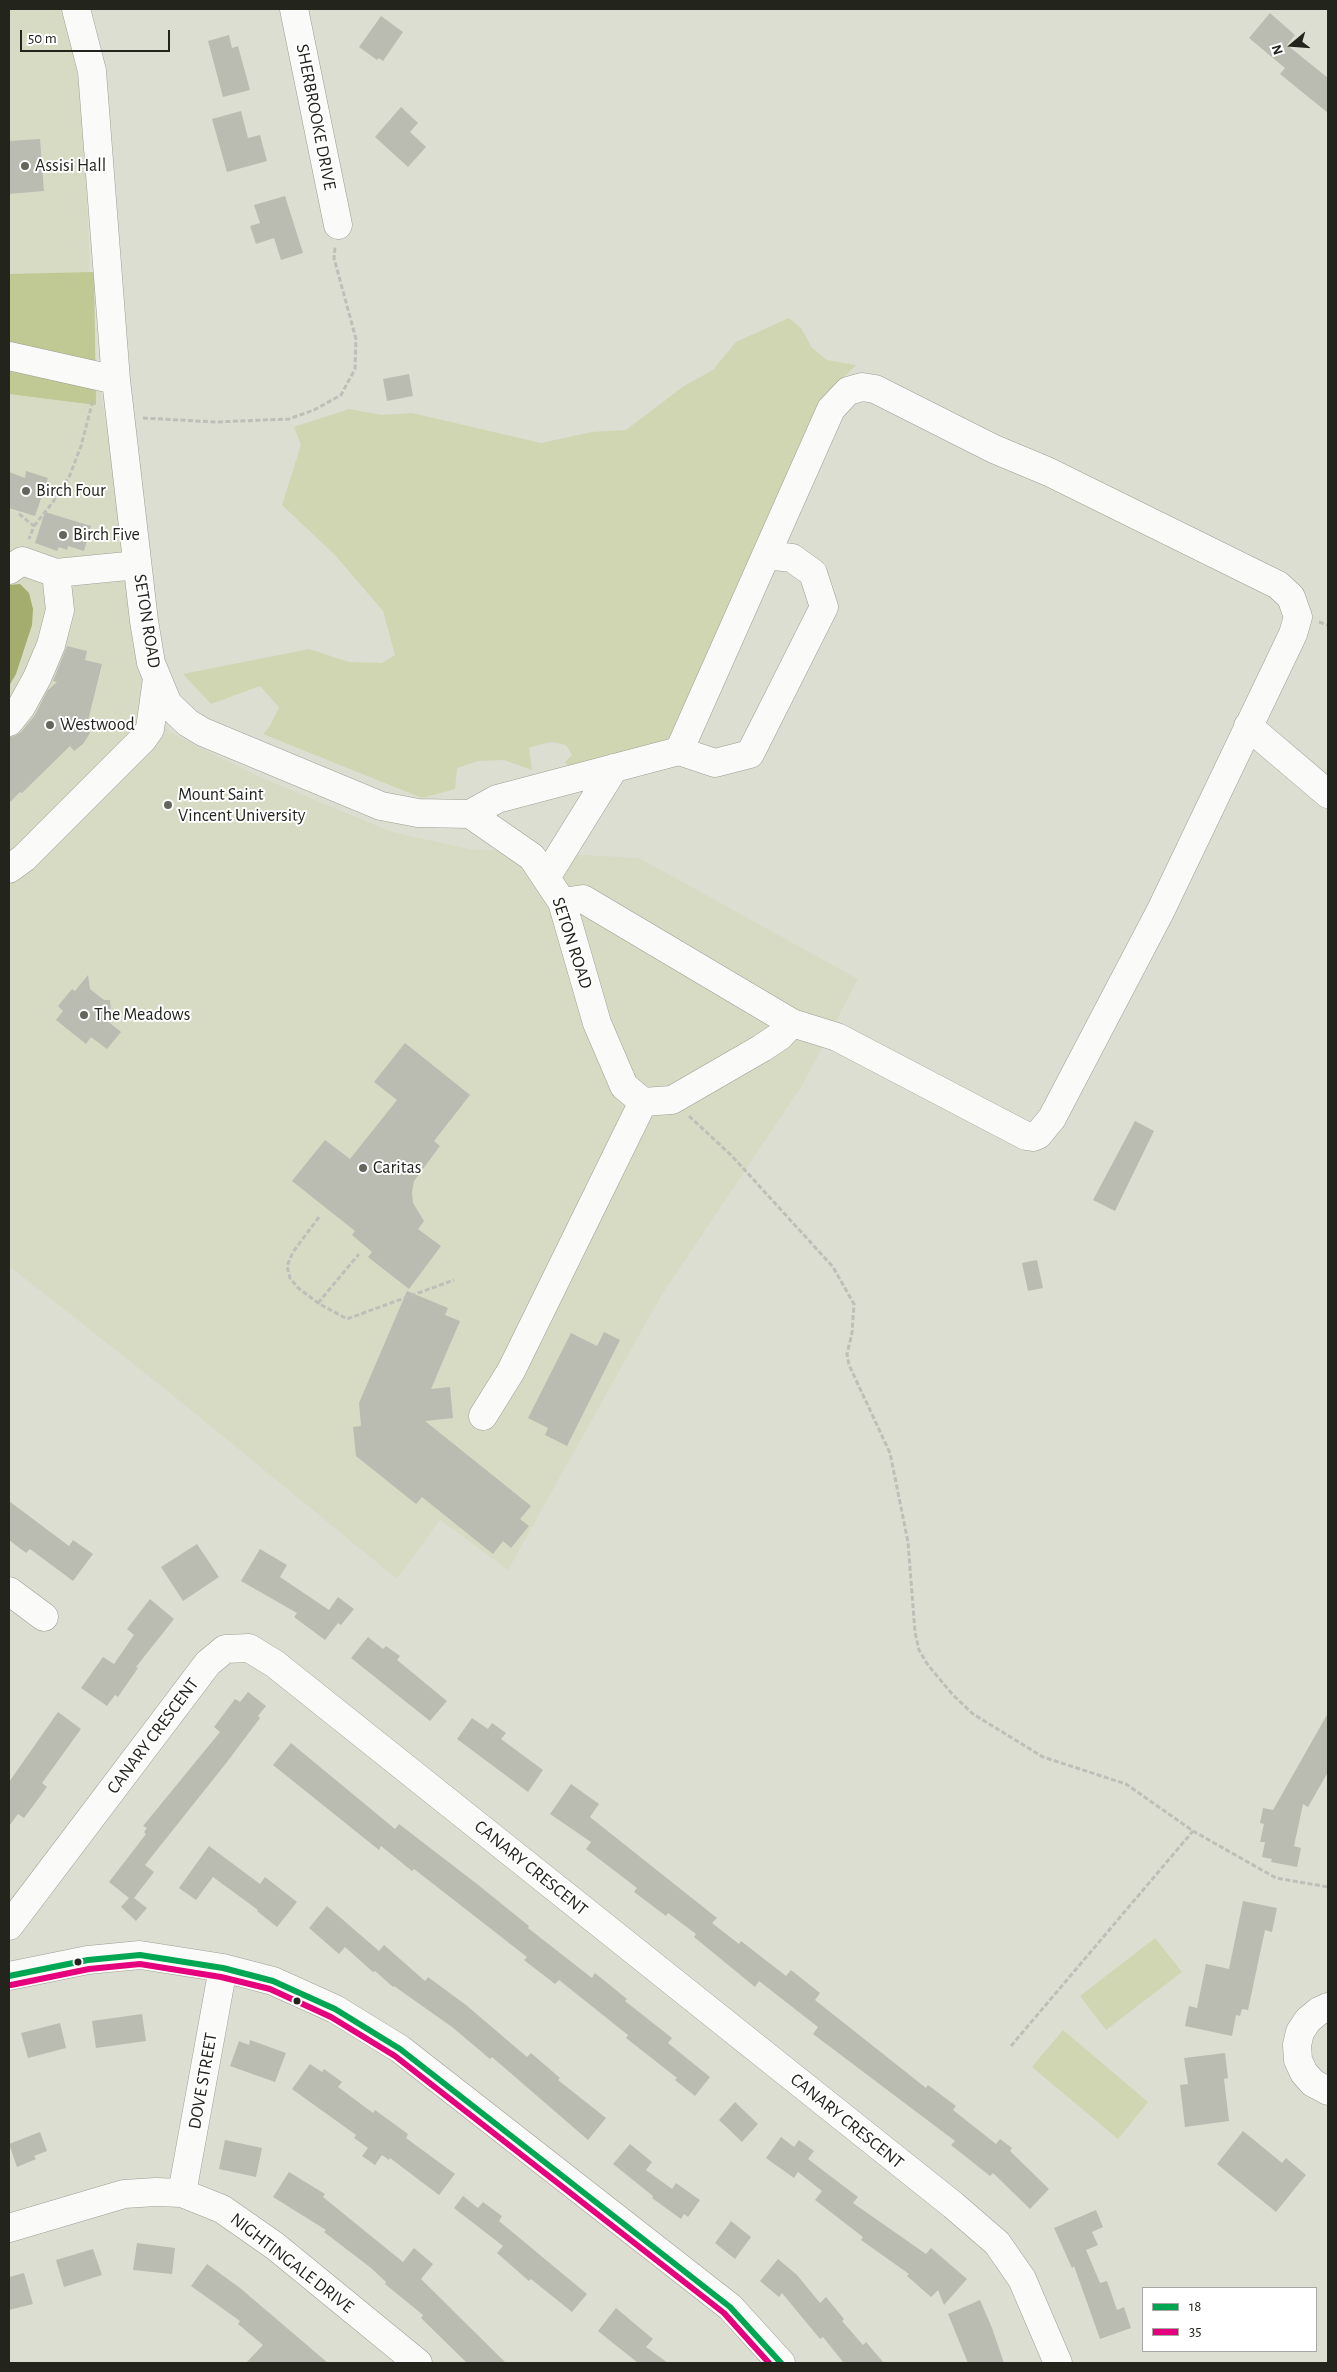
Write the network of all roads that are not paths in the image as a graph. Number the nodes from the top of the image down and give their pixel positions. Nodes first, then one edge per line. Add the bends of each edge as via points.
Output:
1 (76, 9) edge
2 (294, 9) edge
3 (338, 224) road end
4 (9, 356) edge
5 (116, 380) junction
6 (766, 555) junction
7 (15, 565) edge
8 (137, 565) junction
9 (56, 573) junction
10 (157, 680) junction
11 (9, 722) edge
12 (188, 723) junction
13 (1248, 726) junction
14 (150, 729) junction
15 (679, 751) junction
16 (614, 768) junction
17 (1328, 794) edge
18 (470, 814) junction
19 (9, 869) edge
20 (546, 876) junction
21 (562, 902) junction
22 (792, 1023) junction
23 (633, 1094) junction
24 (483, 1416) dead end
25 (9, 1590) edge
26 (44, 1617) dead end
27 (9, 1926) edge
28 (223, 1968) junction
29 (9, 1976) edge
30 (1328, 2007) edge
31 (1328, 2091) edge
32 (182, 2193) junction
33 (9, 2228) edge
34 (418, 2363) edge
35 (781, 2363) edge
36 (1058, 2363) edge

1 - 5 street, SETON ROAD via 92,71
2 - 3 street, SHERBROOKE DRIVE
4 - 5 street
5 - 8 street, SETON ROAD
6 - 13 street via 832,409 848,391 862,387 875,389 1282,587 1291,597 1298,617 1294,634
6 - 15 street
6 - 15 street via 792,558 812,573 824,607 750,754 715,763
7 - 9 street
8 - 9 street
8 - 10 street, SETON ROAD
9 - 11 street via 60,610 51,645 37,678
10 - 12 street, SETON ROAD via 168,704
10 - 14 street
12 - 14 street via 168,723
12 - 18 street, SETON ROAD via 246,752 381,806 418,813
13 - 17 street
13 - 22 street via 1161,910 1052,1118 1038,1135 1026,1136 837,1037
14 - 19 street via 24,858
15 - 16 street
16 - 18 street via 496,799
16 - 20 street
18 - 20 street, SETON ROAD via 532,857
20 - 21 street, SETON ROAD
21 - 22 street via 583,899
21 - 23 street, SETON ROAD via 597,1023
22 - 23 street via 768,1044 672,1100
23 - 24 street via 511,1371
25 - 26 street
27 - 36 street, CANARY CRESCENT via 208,1663 225,1649 249,1648 283,1670 997,2243 1022,2280
28 - 29 street via 140,1955 88,1960
28 - 32 street, DOVE STREET
28 - 35 street via 273,1981 335,2009 400,2049 730,2308
30 - 31 street via 1308,2020 1300,2032 1297,2046 1298,2060 1304,2073 1313,2083
32 - 33 street, NIGHTINGALE DRIVE via 124,2194
32 - 34 street, NIGHTINGALE DRIVE via 222,2209 275,2246

